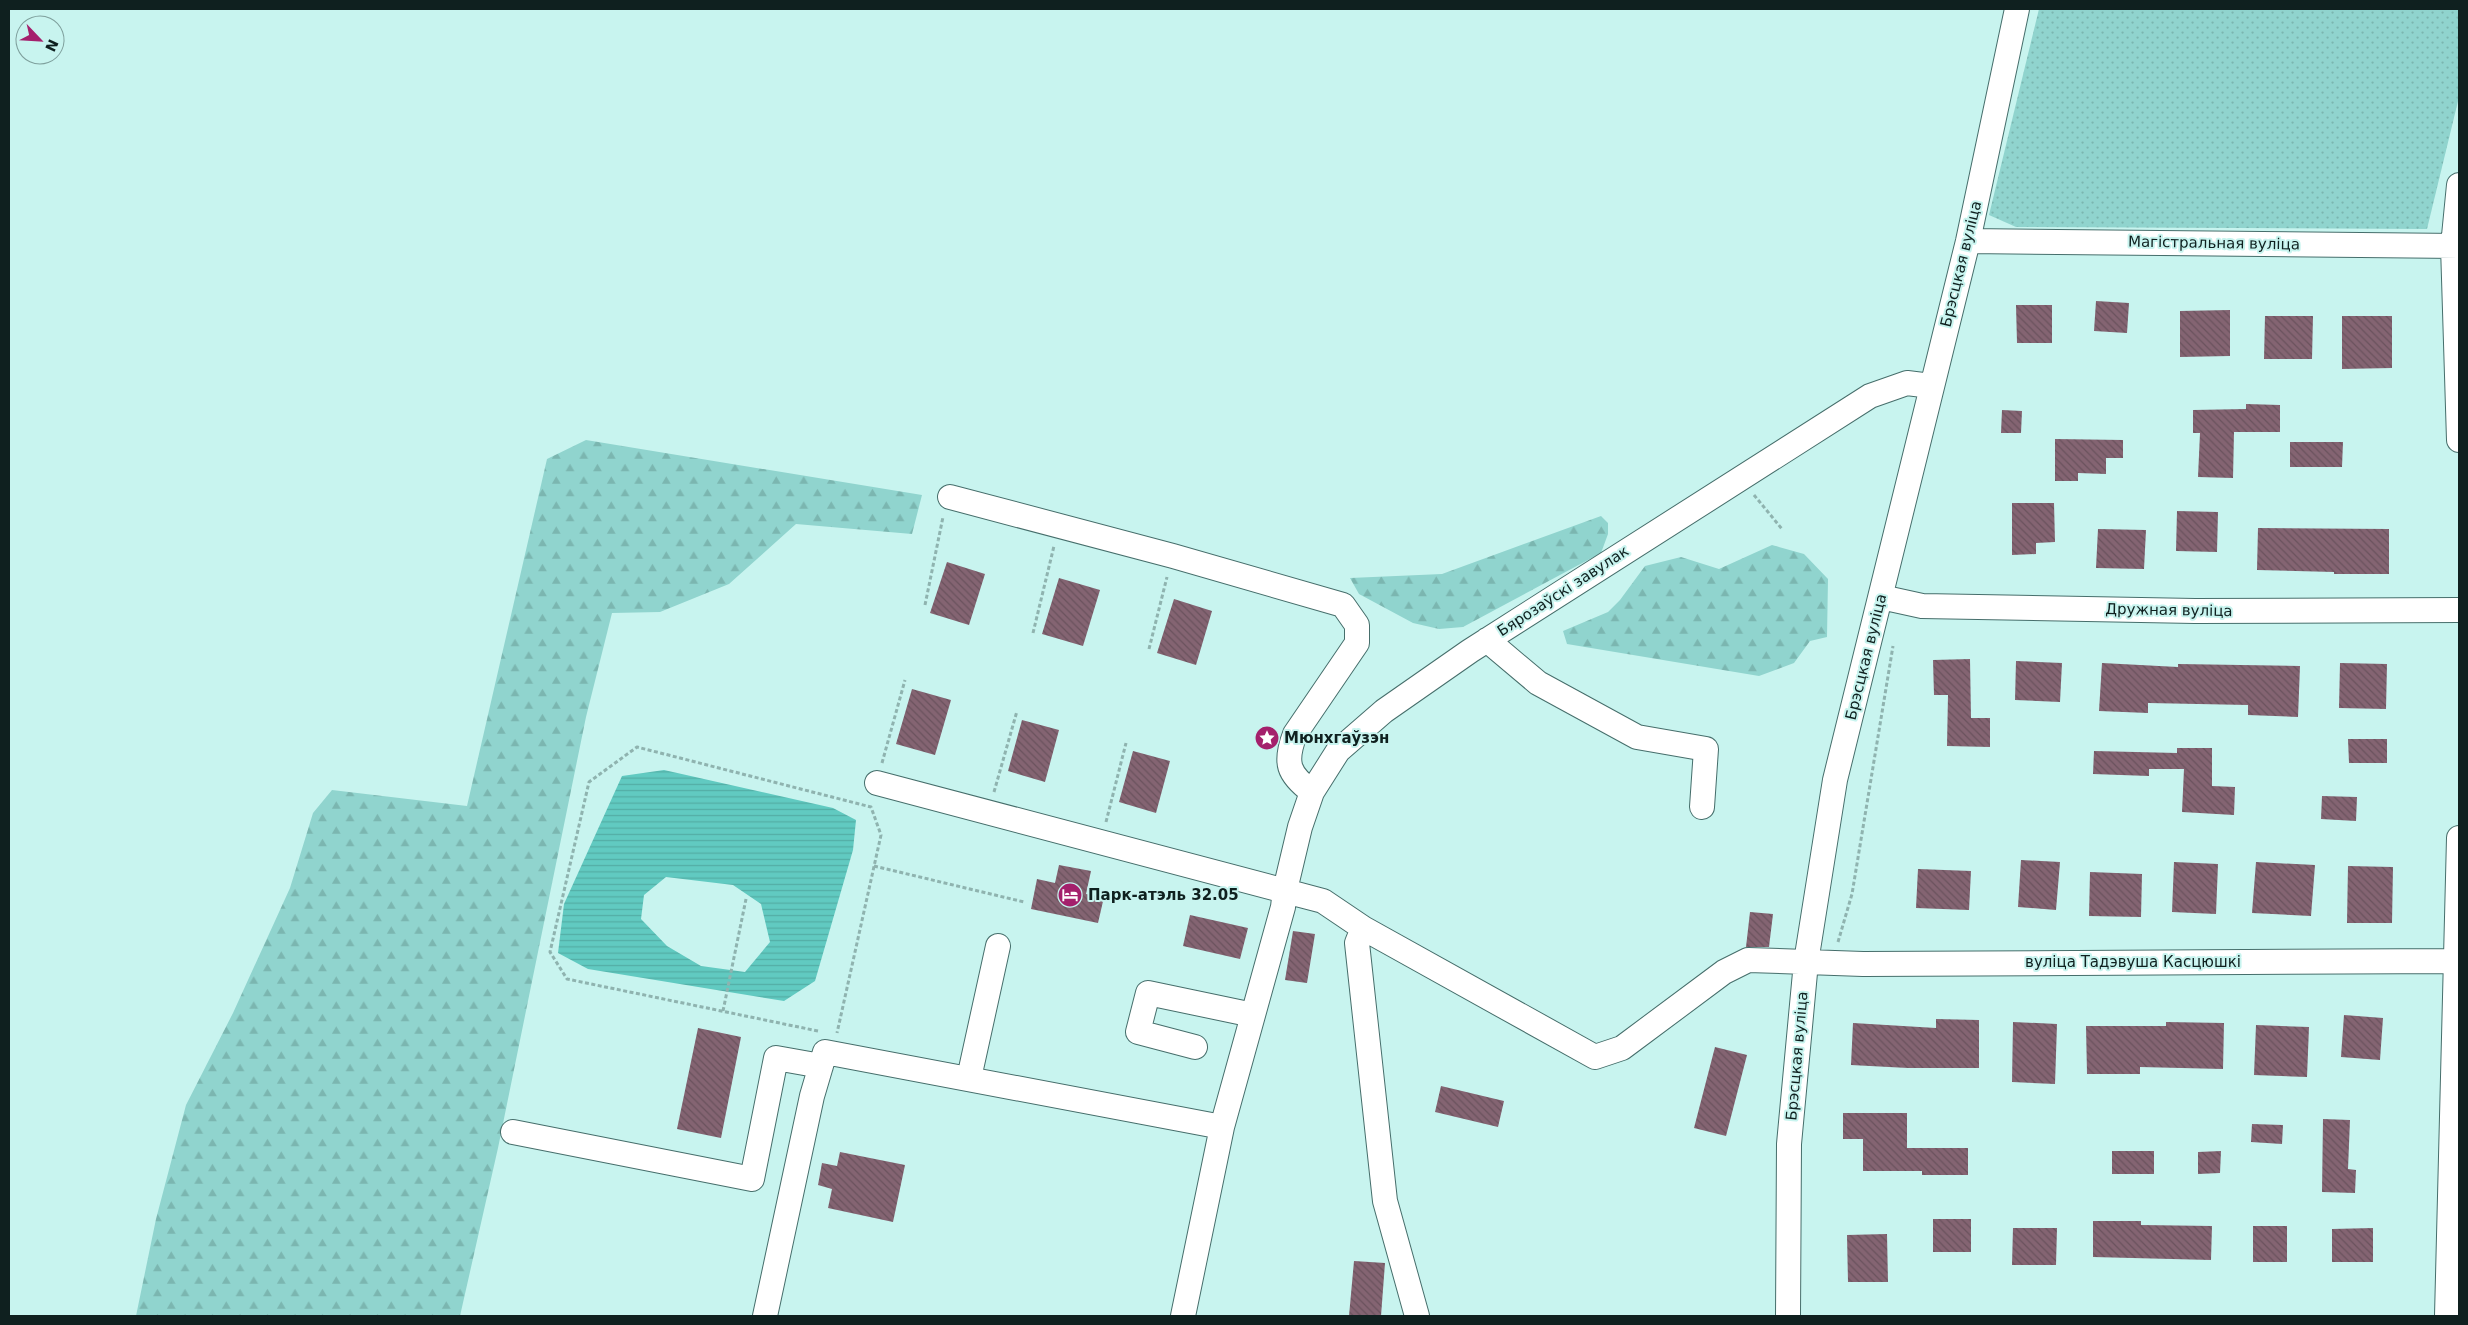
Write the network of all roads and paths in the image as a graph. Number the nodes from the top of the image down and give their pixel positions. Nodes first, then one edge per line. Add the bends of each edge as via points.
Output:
1 (2017, 9) edge
2 (2459, 186) edge
3 (1968, 241) junction
4 (2456, 246) edge
5 (1931, 386) junction
6 (2459, 440) edge
7 (1742, 480) junction
8 (950, 497) joint
9 (1060, 525) junction
10 (1782, 529) dead end
11 (1173, 556) junction
12 (1881, 597) junction
13 (925, 605) dead end
14 (2459, 610) edge
15 (1033, 633) dead end
16 (1487, 640) junction
17 (1894, 640) dead end
18 (1149, 649) dead end
19 (905, 680) dead end
20 (1017, 711) dead end
21 (1126, 743) dead end
22 (877, 783) joint
23 (1312, 792) junction
24 (1702, 807) dead end
25 (988, 812) junction
26 (2459, 838) edge
27 (1100, 842) junction
28 (874, 866) junction
29 (1285, 890) junction
30 (746, 899) dead end
31 (1024, 902) dead end
32 (1362, 928) junction
33 (998, 946) dead end
34 (2458, 961) edge
35 (1806, 962) junction
36 (1832, 963) junction
37 (723, 1011) junction
38 (1253, 1015) junction
39 (1194, 1047) dead end
40 (830, 1051) junction
41 (969, 1078) junction
42 (1222, 1127) junction
43 (513, 1132) dead end
44 (765, 1316) edge
45 (1183, 1316) edge
46 (1417, 1316) edge
47 (1788, 1316) edge
48 (2447, 1316) edge

1 - 3 street, Брэсцкая вуліца
2 - 4 street
3 - 4 street, Магістральная вуліца
3 - 5 street, Брэсцкая вуліца
4 - 6 street
5 - 7 street, Бярозаўскі завулак via 1907,383 1870,396
5 - 12 street, Брэсцкая вуліца
7 - 10 path
7 - 16 street, Бярозаўскі завулак
8 - 9 street
8 - 13 path
9 - 11 street
9 - 15 path
11 - 18 path
11 - 23 street via 1343,605 1357,625 1357,643 1295,734 1290,748 1290,766 1296,780
12 - 14 street, Дружная вуліца via 1932,606 2195,612
12 - 35 street, Брэсцкая вуліца via 1835,780
16 - 23 street, Бярозаўскі завулак via 1384,711 1338,751
16 - 24 street via 1538,683 1637,737 1706,749
17 - 36 path via 1852,894
19 - 22 path
20 - 25 path
21 - 27 path
22 - 25 street, вуліца Тадэвуша Касцюшкі
23 - 29 street, Бярозаўскі завулак
25 - 27 street, вуліца Тадэвуша Касцюшкі
26 - 34 street
27 - 29 street, вуліца Тадэвуша Касцюшкі
28 - 31 path
28 - 37 path via 881,835 871,807 637,747 589,782 550,952 568,979
28 - 40 path
29 - 32 street, вуліца Тадэвуша Касцюшкі via 1323,901
29 - 38 street, Бярозаўскі завулак
30 - 37 path
32 - 35 street, вуліца Тадэвуша Касцюшкі via 1595,1057 1622,1048 1724,972 1748,960
32 - 46 street via 1357,943 1385,1201
33 - 41 street
34 - 36 street, вуліца Тадэвуша Касцюшкі
34 - 48 street
35 - 36 street, вуліца Тадэвуша Касцюшкі
35 - 47 street, Брэсцкая вуліца via 1789,1144
37 - 40 path
38 - 39 street via 1148,993 1138,1032
38 - 42 street, Бярозаўскі завулак
40 - 41 street
40 - 43 street via 776,1058 752,1179
40 - 44 street via 812,1096
41 - 42 street
42 - 45 street, Бярозаўскі завулак

